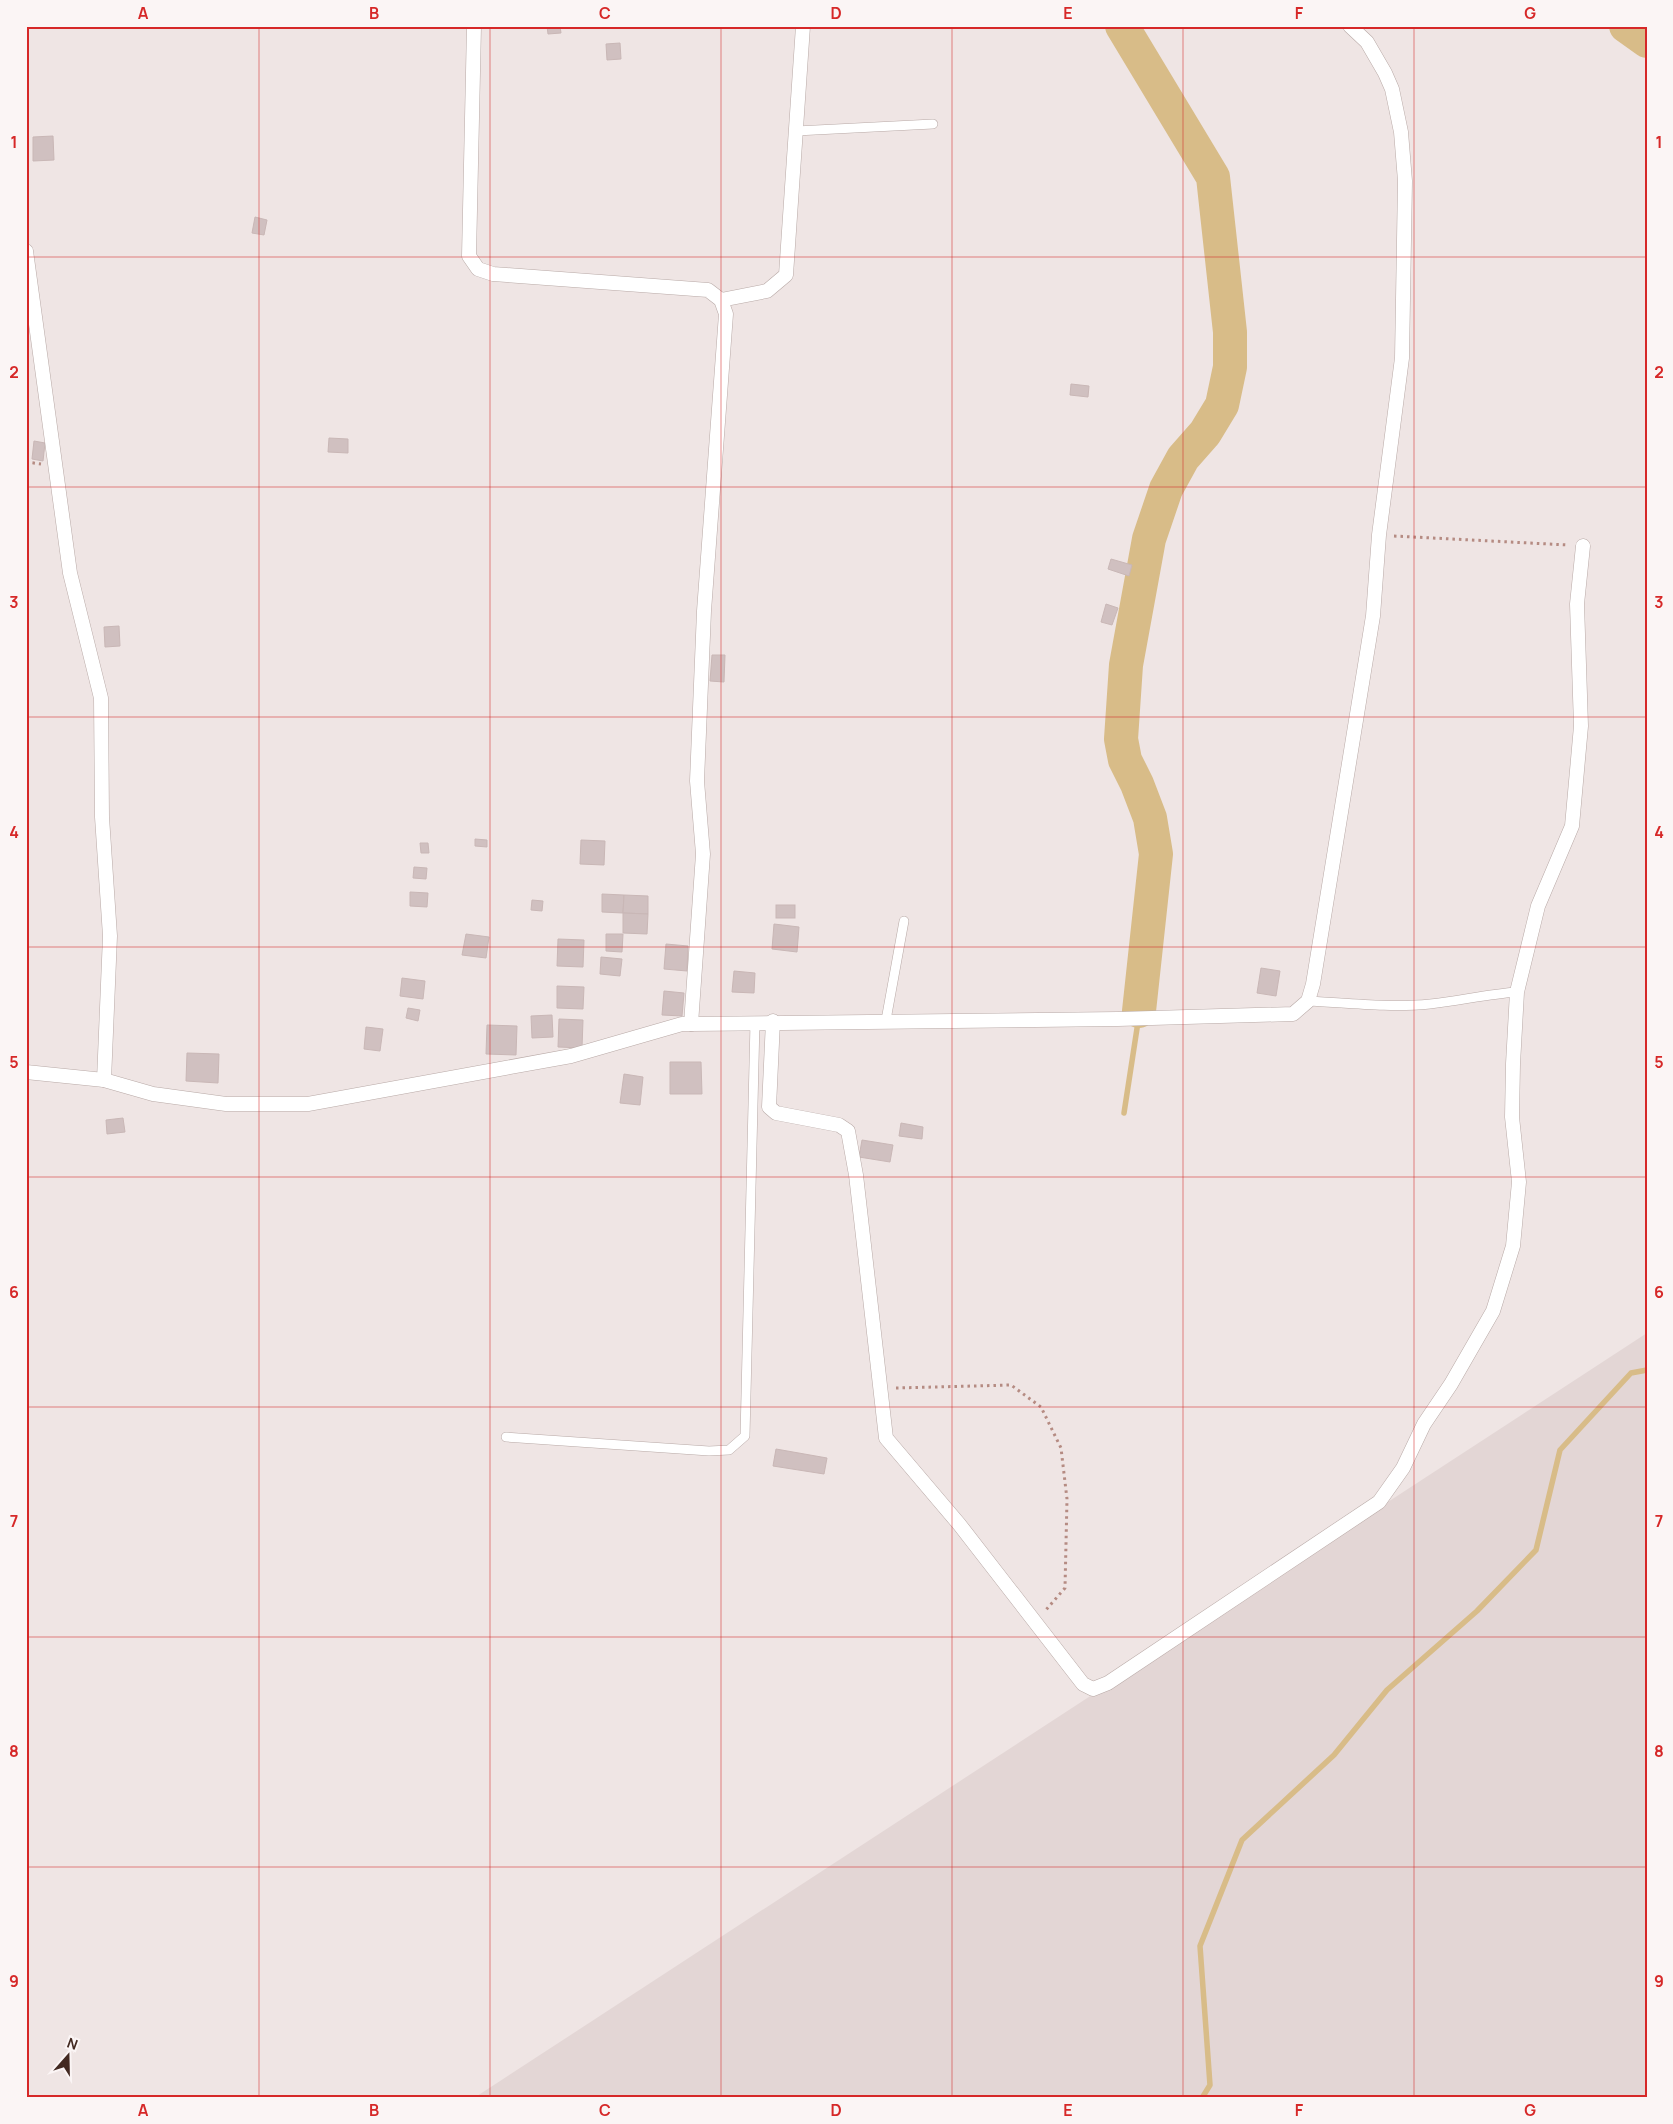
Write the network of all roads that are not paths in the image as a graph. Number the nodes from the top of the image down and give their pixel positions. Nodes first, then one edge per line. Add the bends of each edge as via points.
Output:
1 (474, 26) edge
2 (803, 26) edge
3 (1350, 26) edge
4 (933, 124) dead end
5 (796, 131) junction
6 (26, 251) edge
7 (721, 300) junction
8 (1583, 546) road end
9 (904, 921) dead end
10 (1517, 992) junction
11 (1308, 1001) junction
12 (886, 1020) junction
13 (755, 1022) junction
14 (773, 1022) junction
15 (691, 1024) junction
16 (26, 1072) edge
17 (104, 1080) junction
18 (506, 1437) dead end

1 - 7 street via 469,256 478,268 493,274 708,290
2 - 5 street
3 - 11 street via 1374,52 1392,89 1401,132 1405,181 1402,358 1379,535 1374,616
4 - 5 lane
5 - 7 street via 786,275 767,291
6 - 17 street via 70,573 101,698 102,817 110,936
7 - 15 street via 726,314 704,611 698,781 703,854
8 - 10 street via 1576,604 1580,726 1572,826 1538,906
9 - 12 lane
10 - 11 lane via 1429,1004
10 - 14 street via 1512,1117 1519,1182 1513,1246 1493,1311 1424,1424 1403,1468 1379,1502 1116,1678 1093,1689 1083,1684 959,1524 886,1438 856,1175 848,1131 839,1125 776,1113 769,1106
11 - 12 street via 1292,1014
12 - 14 street
13 - 14 street
13 - 15 street
13 - 18 lane via 745,1436 728,1450
15 - 17 street via 572,1056 308,1104 226,1104 154,1094
16 - 17 street

